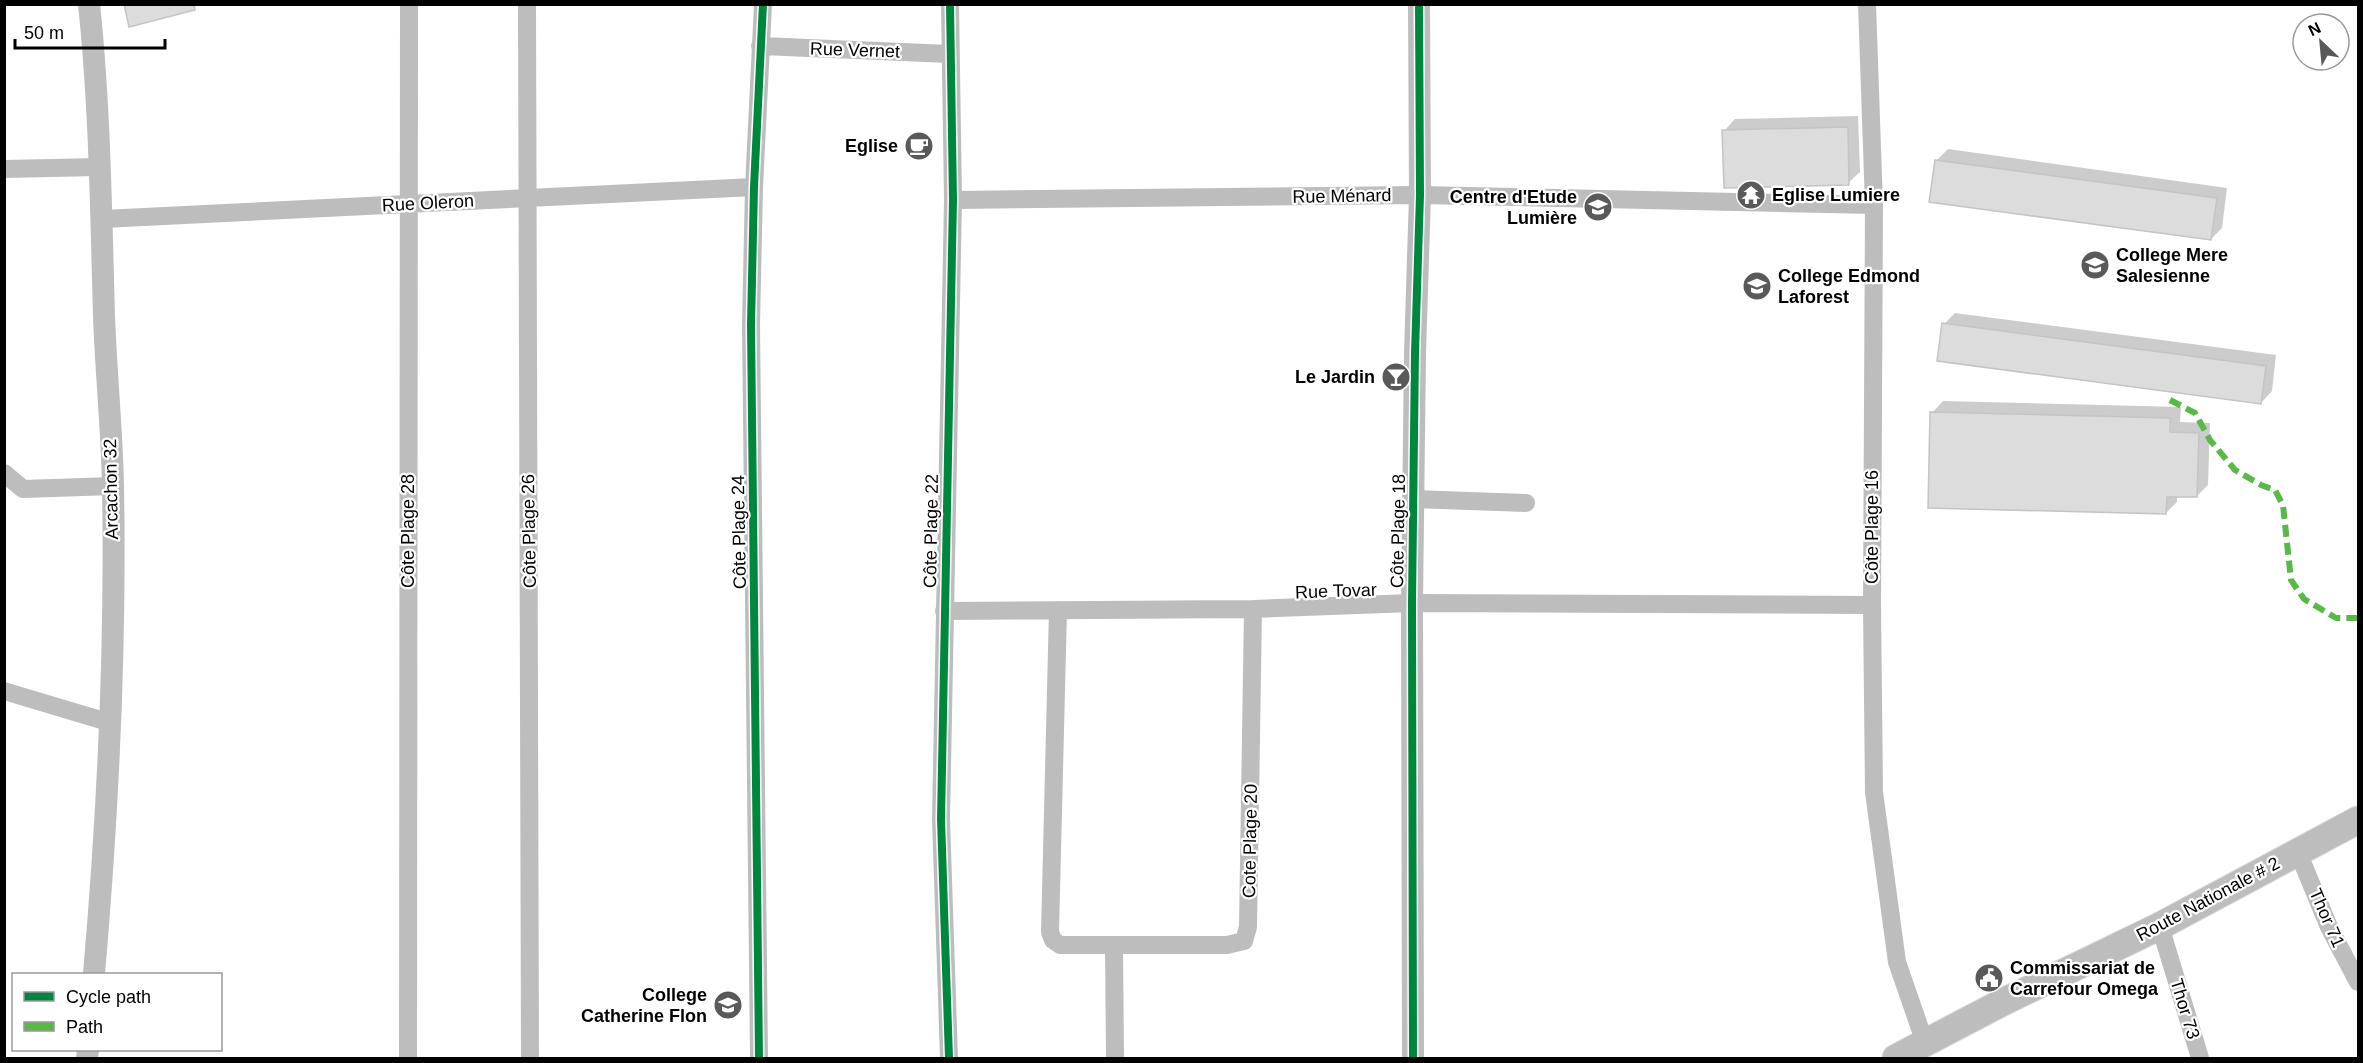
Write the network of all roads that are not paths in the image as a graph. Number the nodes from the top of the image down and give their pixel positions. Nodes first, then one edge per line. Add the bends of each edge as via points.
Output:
1 (89, 4) edge
2 (409, 4) edge
3 (527, 4) edge
4 (763, 4) edge
5 (950, 4) edge
6 (1419, 4) edge
7 (1867, 4) edge
8 (760, 46) junction
9 (949, 54) junction
10 (99, 167) junction
11 (4, 169) edge
12 (754, 187) junction
13 (1420, 195) junction
14 (526, 198) junction
15 (953, 200) junction
16 (407, 204) junction
17 (1874, 205) junction
18 (103, 219) junction
19 (4, 473) edge
20 (113, 486) junction
21 (1413, 499) junction
22 (1526, 502) dead end
23 (1412, 603) junction
24 (1872, 605) junction
25 (1253, 609) junction
26 (1058, 610) junction
27 (944, 611) junction
28 (4, 691) edge
29 (111, 723) junction
30 (2358, 820) edge
31 (2298, 852) junction
32 (2160, 926) junction
33 (1114, 945) junction
34 (94, 973) edge
35 (2358, 982) edge
36 (1925, 1043) junction
37 (408, 1059) edge
38 (530, 1059) edge
39 (759, 1059) edge
40 (949, 1059) edge
41 (1114, 1059) edge
42 (1413, 1059) edge
43 (1896, 1059) edge
44 (2200, 1059) edge

1 - 10 street, Arcachon 32 via 96,67
2 - 16 street, Côte Plage 28
3 - 14 street, Côte Plage 26
4 - 8 street, Côte Plage 24
5 - 9 street, Côte Plage 22
6 - 13 street, Côte Plage 18
7 - 17 street, Côte Plage 16
8 - 9 street, Rue Vernet
8 - 12 street, Côte Plage 24
9 - 15 street, Côte Plage 22
10 - 11 street
10 - 18 street, Arcachon 32
12 - 14 street, Rue Oleron
12 - 39 street, Côte Plage 24 via 751,325
13 - 15 street, Rue Ménard
13 - 17 street, Rue Ménard
13 - 21 street, Côte Plage 18
14 - 16 street, Rue Oleron
14 - 38 street, Côte Plage 26
15 - 27 street, Côte Plage 22
16 - 18 street, Rue Oleron
16 - 37 street, Côte Plage 28
17 - 24 street, Côte Plage 16
18 - 20 street, Arcachon 32
19 - 20 street via 23,489
20 - 29 street, Arcachon 32
21 - 22 street
21 - 23 street, Côte Plage 18
23 - 24 street, Rue Tovar
23 - 25 street, Rue Tovar
23 - 42 street, Côte Plage 18
24 - 36 street, Côte Plage 16 via 1874,792 1897,962
25 - 26 street, Rue Tovar
25 - 33 street, Cote Plage 20 via 1247,934 1244,941 1236,944
26 - 27 street, Rue Tovar
26 - 33 street, Cote Plage 20 via 1050,932 1060,945
27 - 40 street, Côte Plage 22 via 940,819
28 - 29 street
29 - 34 street, Arcachon 32
30 - 31 main road, Route Nationale # 2
31 - 32 main road, Route Nationale # 2
31 - 35 street, Thor 71 via 2329,927
32 - 36 main road, Route Nationale # 2
32 - 44 street, Thor 73
33 - 41 street
36 - 43 main road, Route Nationale # 2

